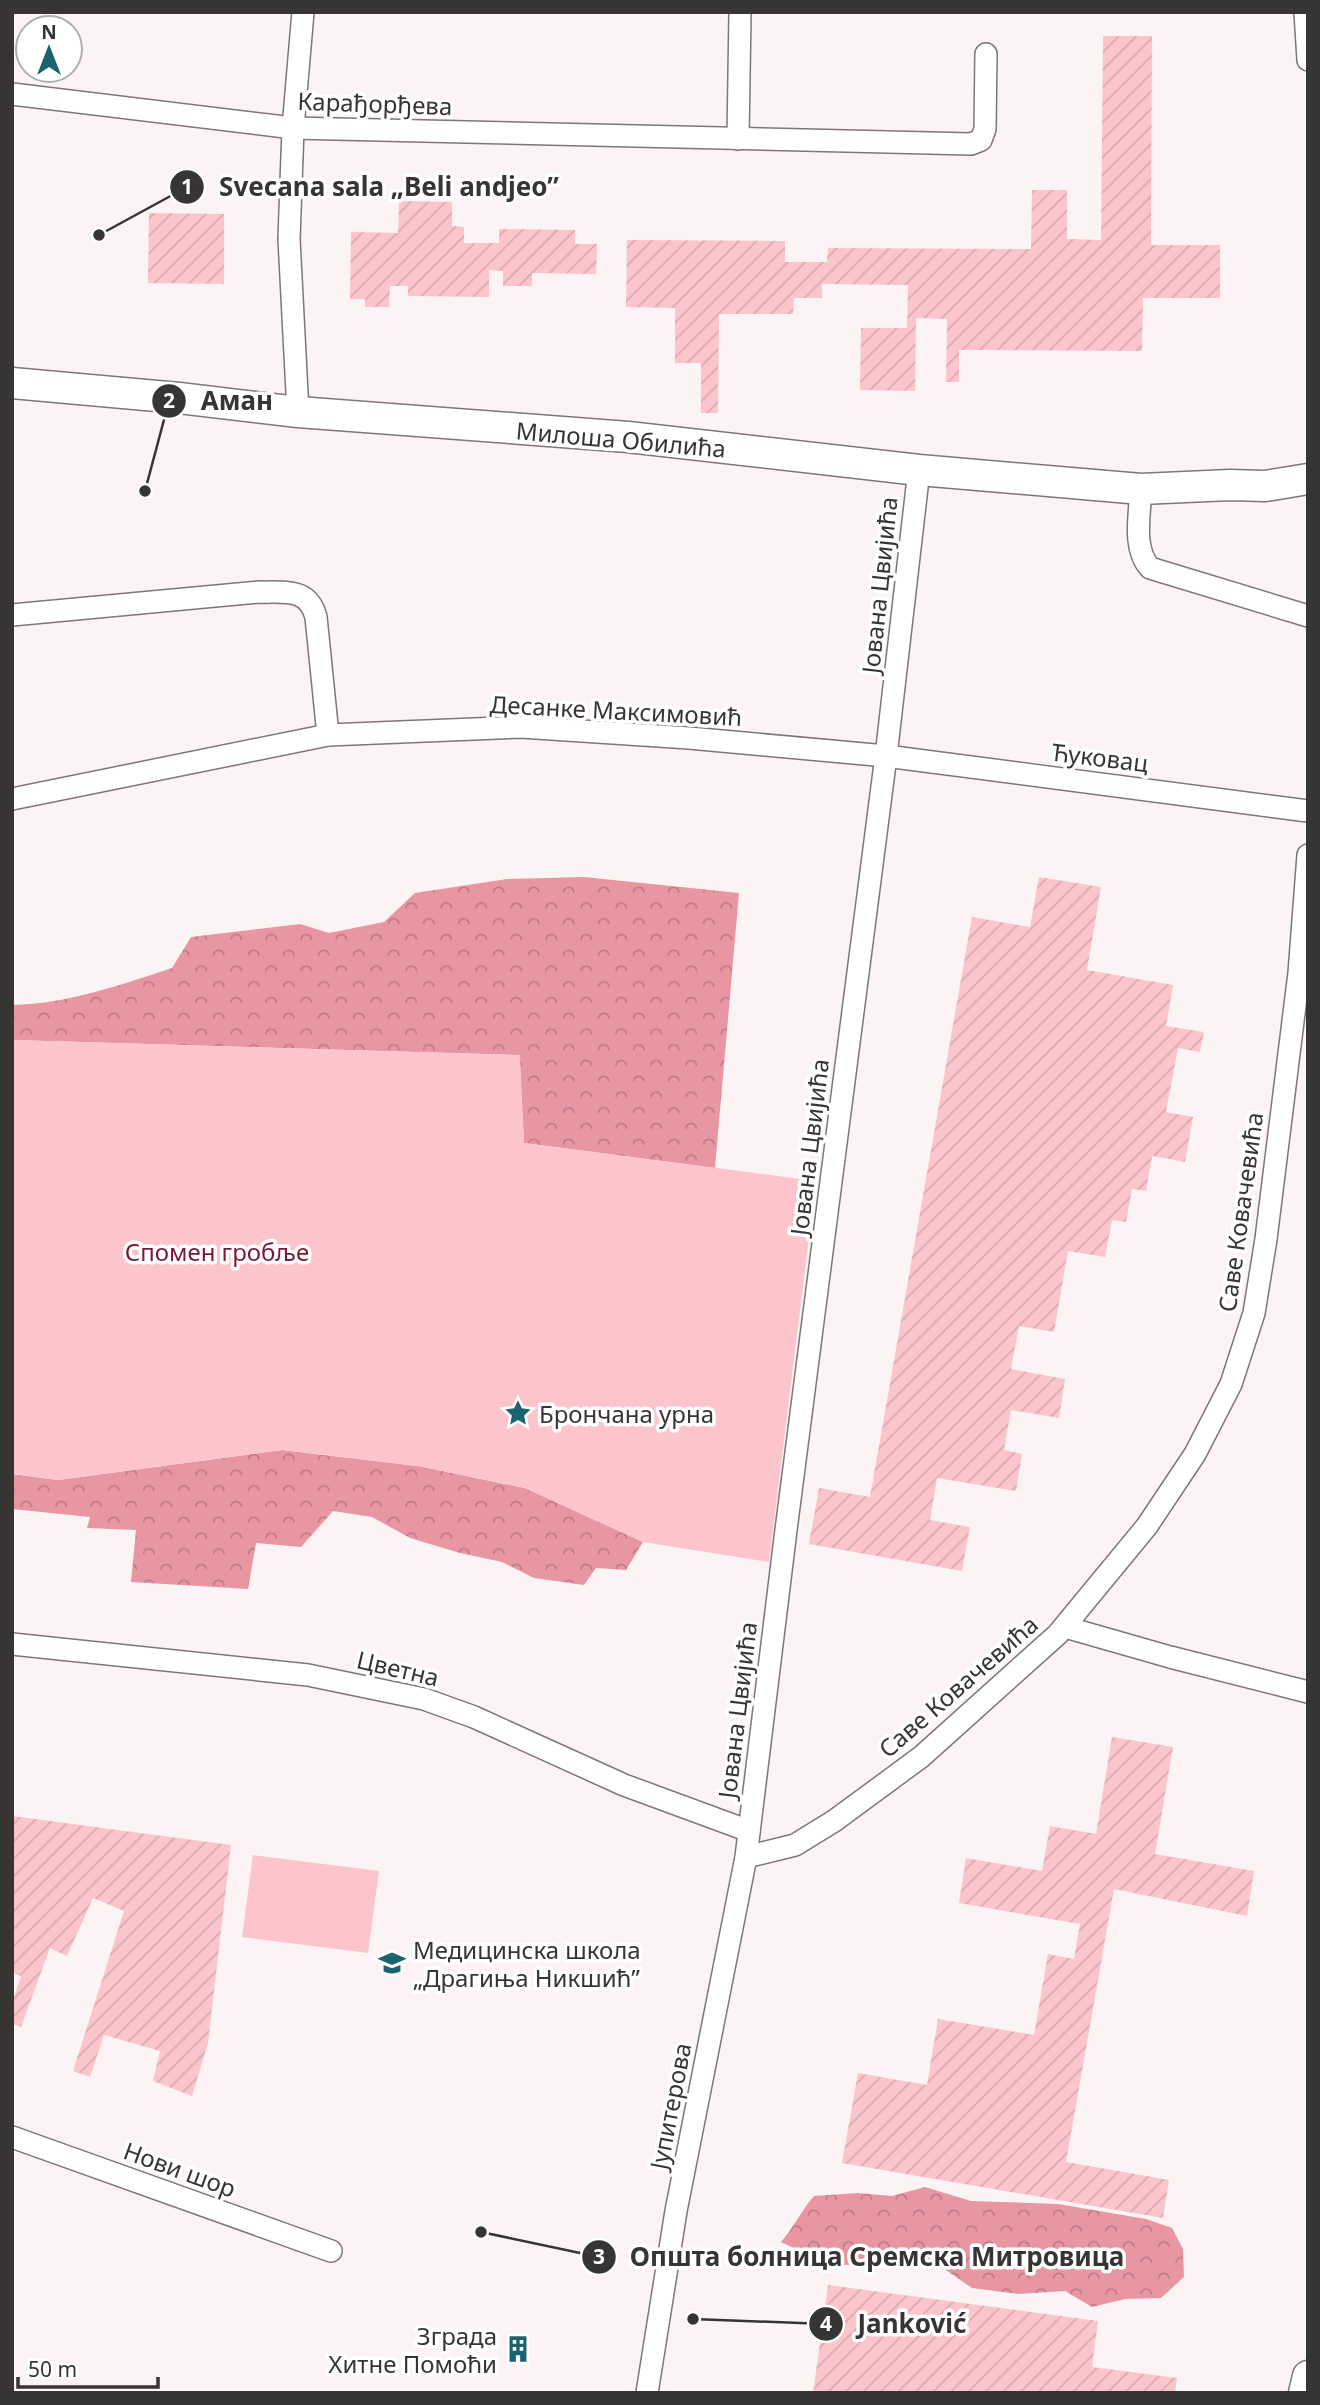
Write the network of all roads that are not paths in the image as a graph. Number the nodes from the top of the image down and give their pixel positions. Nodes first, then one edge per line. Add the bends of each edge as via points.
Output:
1 (303, 12) edge
2 (740, 12) edge
3 (1305, 12) edge
4 (986, 54) dead end
5 (1308, 60) edge
6 (12, 94) edge
7 (293, 128) junction
8 (738, 139) junction
9 (12, 383) edge
10 (298, 412) junction
11 (1308, 464) edge
12 (919, 470) junction
13 (1308, 478) edge
14 (1230, 485) junction
15 (1141, 489) junction
16 (12, 615) edge
17 (1308, 616) edge
18 (328, 735) junction
19 (886, 756) junction
20 (12, 799) edge
21 (1308, 811) edge
22 (1308, 855) edge
23 (1065, 1628) junction
24 (12, 1644) edge
25 (1308, 1692) edge
26 (749, 1831) junction
27 (746, 1857) junction
28 (12, 2137) edge
29 (331, 2251) dead end
30 (1308, 2376) edge
31 (647, 2393) edge
32 (1304, 2393) edge

1 - 7 street
2 - 8 street
3 - 5 street
4 - 8 street, Карађорђева via 985,129 981,139 971,145
6 - 7 street, Карађорђева
7 - 8 street, Карађорђева
7 - 10 street via 289,239
9 - 10 street, Милоша Обилића
10 - 12 street, Милоша Обилића via 628,437
11 - 14 street, Милоша Обилића
12 - 15 street, Милоша Обилића
12 - 19 street, Јована Цвијића
13 - 14 street, Милоша Обилића via 1265,486
14 - 15 street, Милоша Обилића
15 - 17 street via 1139,541 1143,561 1150,568
16 - 18 street via 259,592 300,594 316,617
18 - 19 street, Десанке Максимовић via 521,727
18 - 20 street, Десанке Максимовић
19 - 21 street, Ћуковац
19 - 26 street, Јована Цвијића
22 - 23 street, Саве Ковачевића via 1299,973 1254,1313 1231,1384 1195,1454 1147,1526
23 - 25 street
23 - 27 street, Саве Ковачевића via 921,1757 834,1821 796,1845
24 - 26 street, Цветна via 308,1675 424,1699 485,1721 624,1785
26 - 27 street, Јупитерова
27 - 31 street, Јупитерова via 676,2211
28 - 29 street, Нови шор
30 - 32 street

